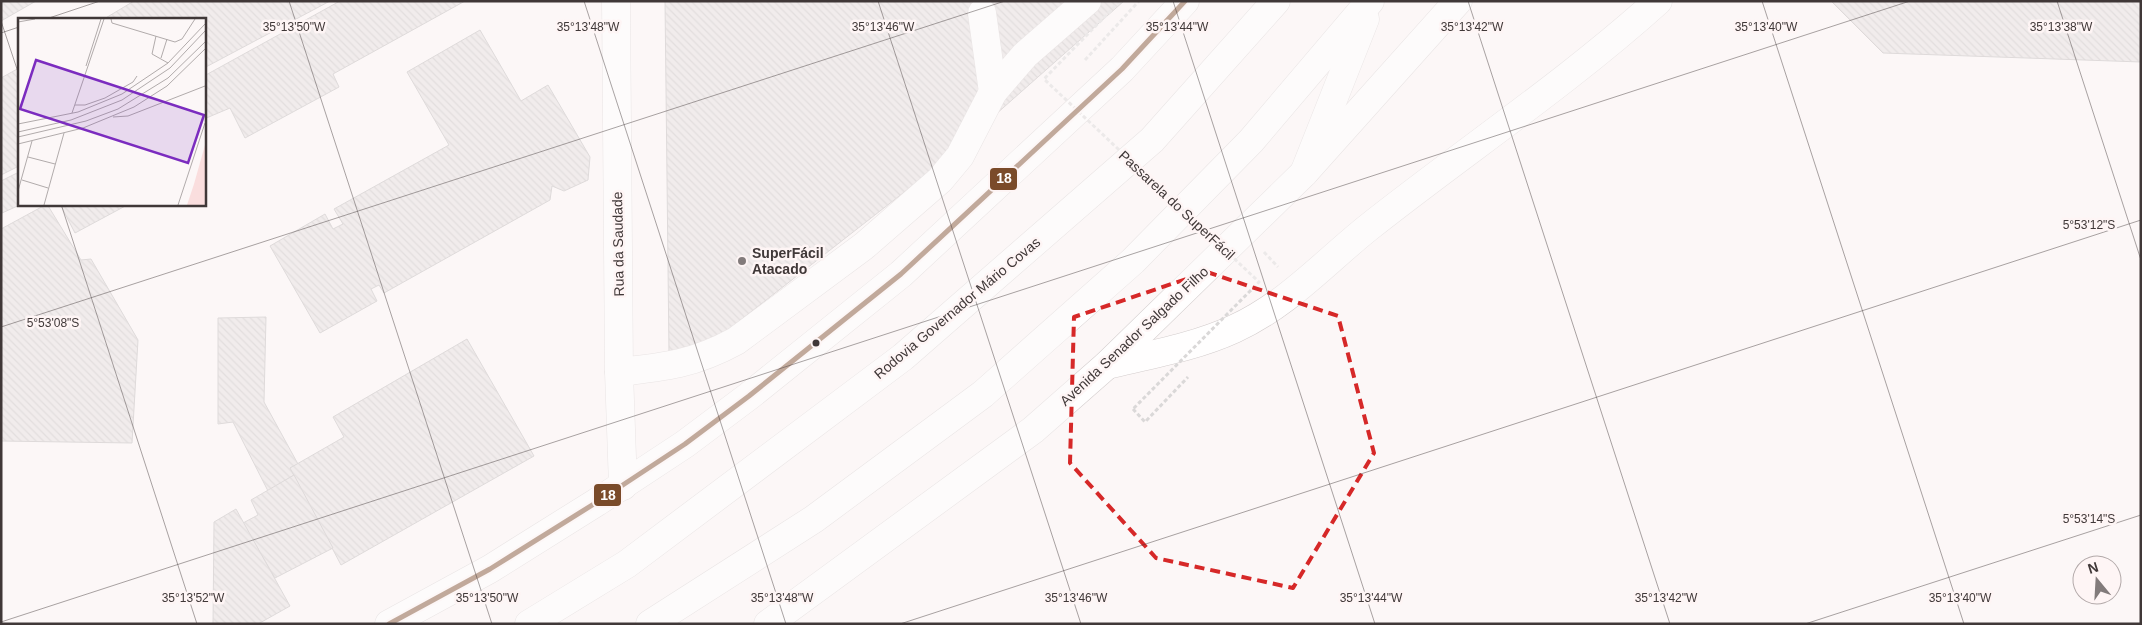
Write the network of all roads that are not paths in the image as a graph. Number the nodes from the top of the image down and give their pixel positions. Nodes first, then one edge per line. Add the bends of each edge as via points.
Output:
1 (616, 1) edge
2 (1087, 1) edge
3 (1185, 1) edge
4 (1276, 1) edge
5 (1371, 1) edge
6 (1458, 1) edge
7 (1658, 1) edge
8 (982, 13) dead end
9 (993, 92) junction
10 (1304, 173) junction
11 (1107, 365) junction
12 (619, 372) junction
13 (622, 486) junction
14 (389, 624) edge
15 (528, 624) edge
16 (650, 624) edge
17 (768, 624) edge

1 - 12 main road, Rua da Saudade
2 - 9 main road via 1025,55
3 - 13 main road via 1122,69 900,274 749,396
4 - 15 main road, Rodovia Governador Mário Covas via 1152,140 903,357 627,564
5 - 10 main road
5 - 16 main road via 1244,148 1133,261 983,394 814,520
6 - 10 main road, Avenida Senador Salgado Filho
7 - 11 main road via 1627,29 1368,228 1281,302 1234,329 1201,341
8 - 9 main road
9 - 12 main road via 978,117 972,135 940,180 864,246 718,351 678,365
10 - 11 main road, Avenida Senador Salgado Filho
11 - 17 main road, Avenida Senador Salgado Filho via 1033,430
12 - 13 main road, Rua da Saudade
13 - 14 main road via 490,569

